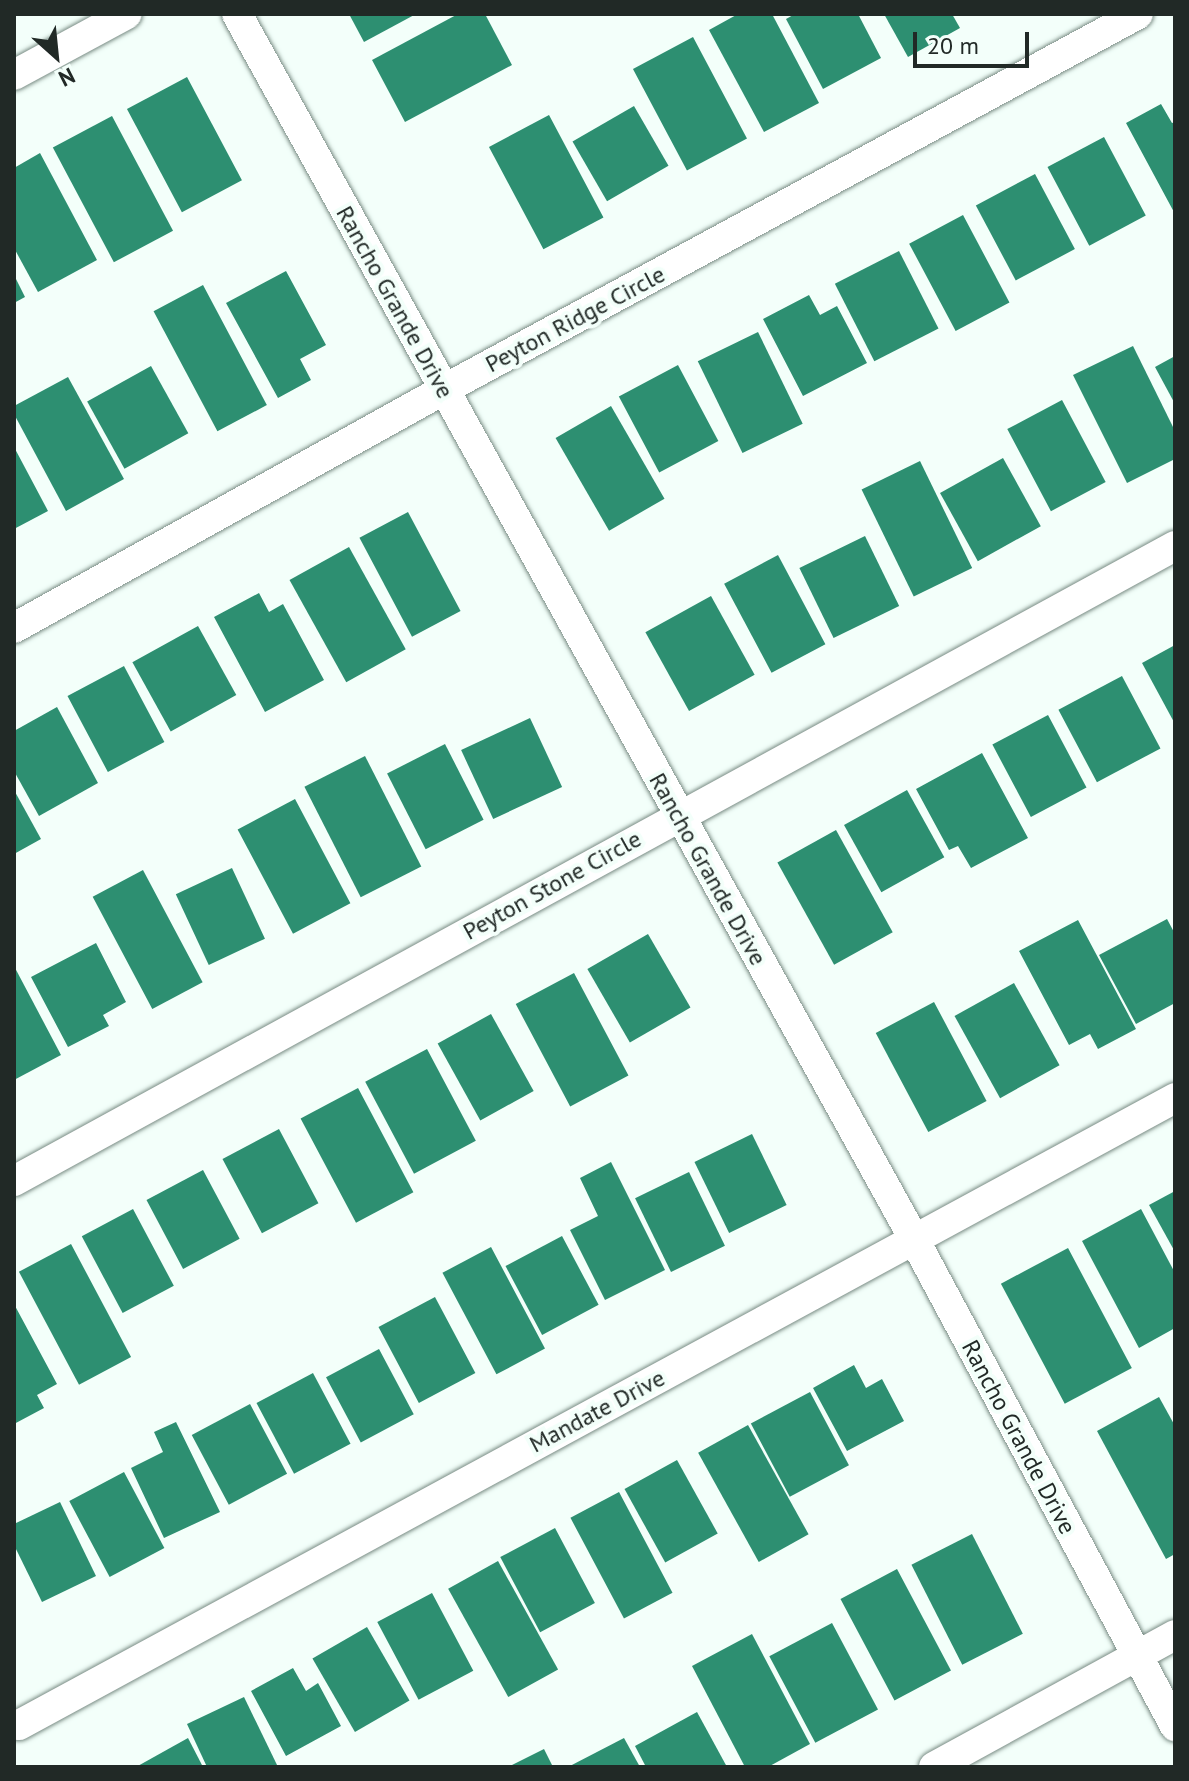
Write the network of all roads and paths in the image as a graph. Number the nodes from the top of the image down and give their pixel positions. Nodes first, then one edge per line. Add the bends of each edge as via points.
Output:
1 (127, 14) edge
2 (237, 14) edge
3 (1138, 14) edge
4 (14, 75) edge
5 (443, 390) junction
6 (1175, 546) edge
7 (14, 628) edge
8 (678, 815) junction
9 (1175, 1098) edge
10 (14, 1181) edge
11 (914, 1239) junction
12 (1175, 1635) edge
13 (1135, 1656) junction
14 (19, 1725) dead end
15 (1175, 1726) edge
16 (934, 1767) edge

1 - 4 street
2 - 5 street, Rancho Grande Drive
3 - 5 street, Peyton Ridge Circle
5 - 7 street, Peyton Ridge Circle
5 - 8 street, Rancho Grande Drive
6 - 8 street, Peyton Stone Circle
8 - 10 street, Peyton Stone Circle
8 - 11 street, Rancho Grande Drive
9 - 11 street, Mandate Drive
11 - 13 street, Rancho Grande Drive
11 - 14 street, Mandate Drive
12 - 13 street
13 - 15 street, Rancho Grande Drive
13 - 16 street

